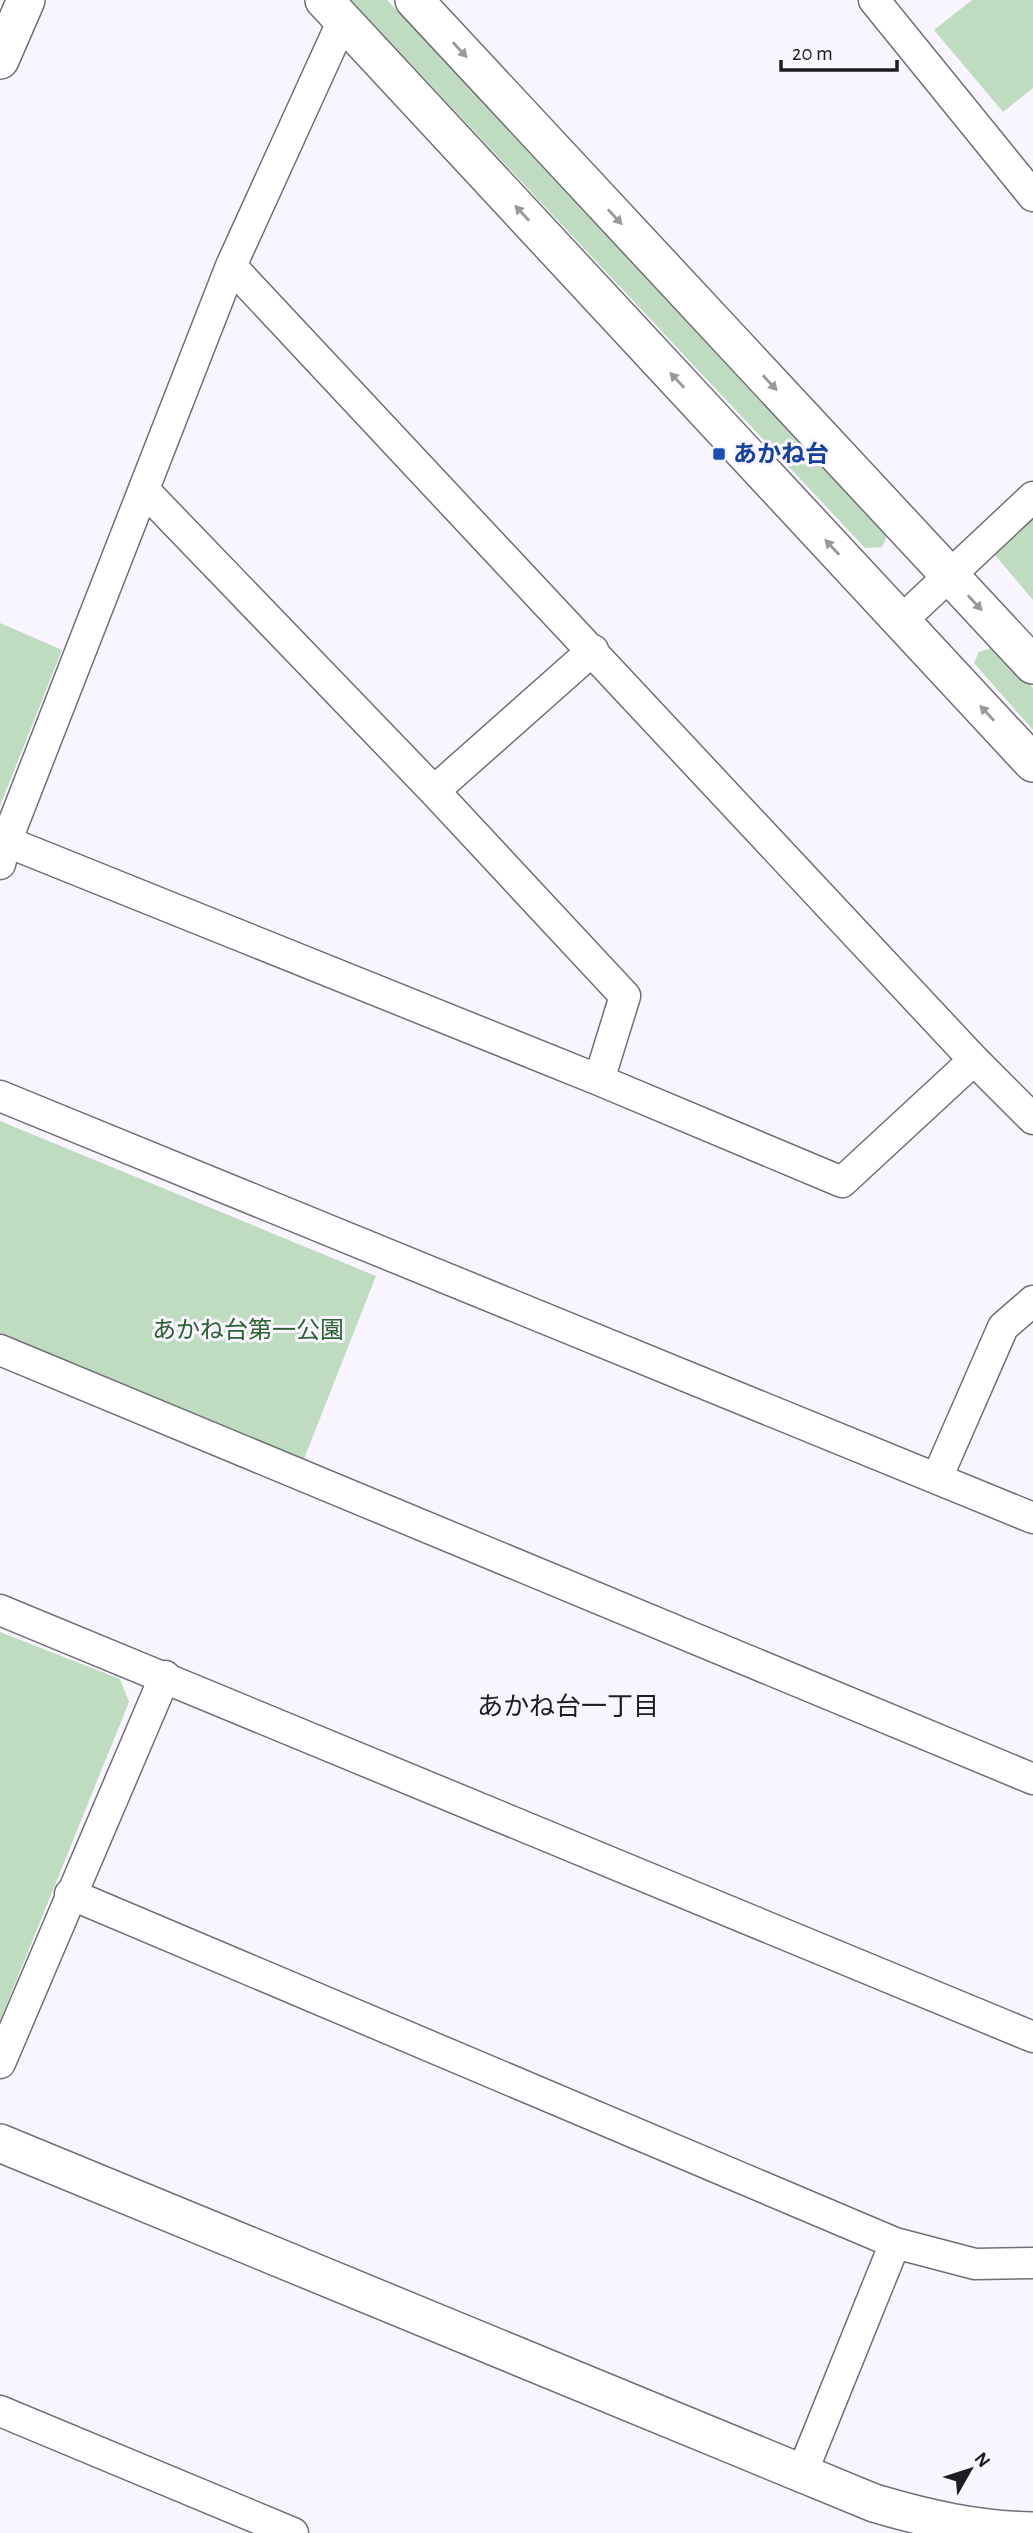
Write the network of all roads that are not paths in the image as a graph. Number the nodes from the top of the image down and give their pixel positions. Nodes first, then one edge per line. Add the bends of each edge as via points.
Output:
1 (26, 0) edge
2 (414, 0) edge
3 (874, 0) edge
4 (333, 10) edge
5 (4, 41) edge
6 (1033, 196) edge
7 (231, 267) junction
8 (145, 491) junction
9 (1033, 497) edge
10 (949, 575) junction
11 (901, 621) junction
12 (593, 650) junction
13 (1033, 665) edge
14 (1033, 763) edge
15 (434, 791) junction
16 (2, 848) edge
17 (974, 1060) junction
18 (598, 1080) junction
19 (0, 1096) edge
20 (1033, 1119) edge
21 (1033, 1301) edge
22 (0, 1350) edge
23 (937, 1478) junction
24 (1033, 1518) edge
25 (0, 1610) edge
26 (164, 1676) junction
27 (1033, 1779) edge
28 (70, 1894) junction
29 (1033, 2037) edge
30 (0, 2063) edge
31 (0, 2144) edge
32 (895, 2243) junction
33 (1033, 2263) edge
34 (0, 2411) edge
35 (802, 2473) junction
36 (1011, 2531) edge
37 (293, 2533) edge

1 - 5 street
2 -> 10 street
3 - 6 street
4 - 7 street
11 -> 4 street
7 - 8 street
7 - 12 street
8 - 15 street
8 - 16 street
9 - 10 street
10 - 11 street
10 -> 13 street
14 -> 11 street
12 - 15 street
12 - 17 street
15 - 18 street via 625,996
16 - 18 street
17 - 18 street via 842,1182
17 - 20 street
19 - 23 street
21 - 23 street via 1003,1327
22 - 27 street
23 - 24 street
25 - 26 street
26 - 28 street
26 - 29 street
28 - 30 street
28 - 32 street
31 - 35 street
32 - 33 street via 975,2264
32 - 35 street
34 - 37 street
35 - 36 street via 874,2503 942,2523

